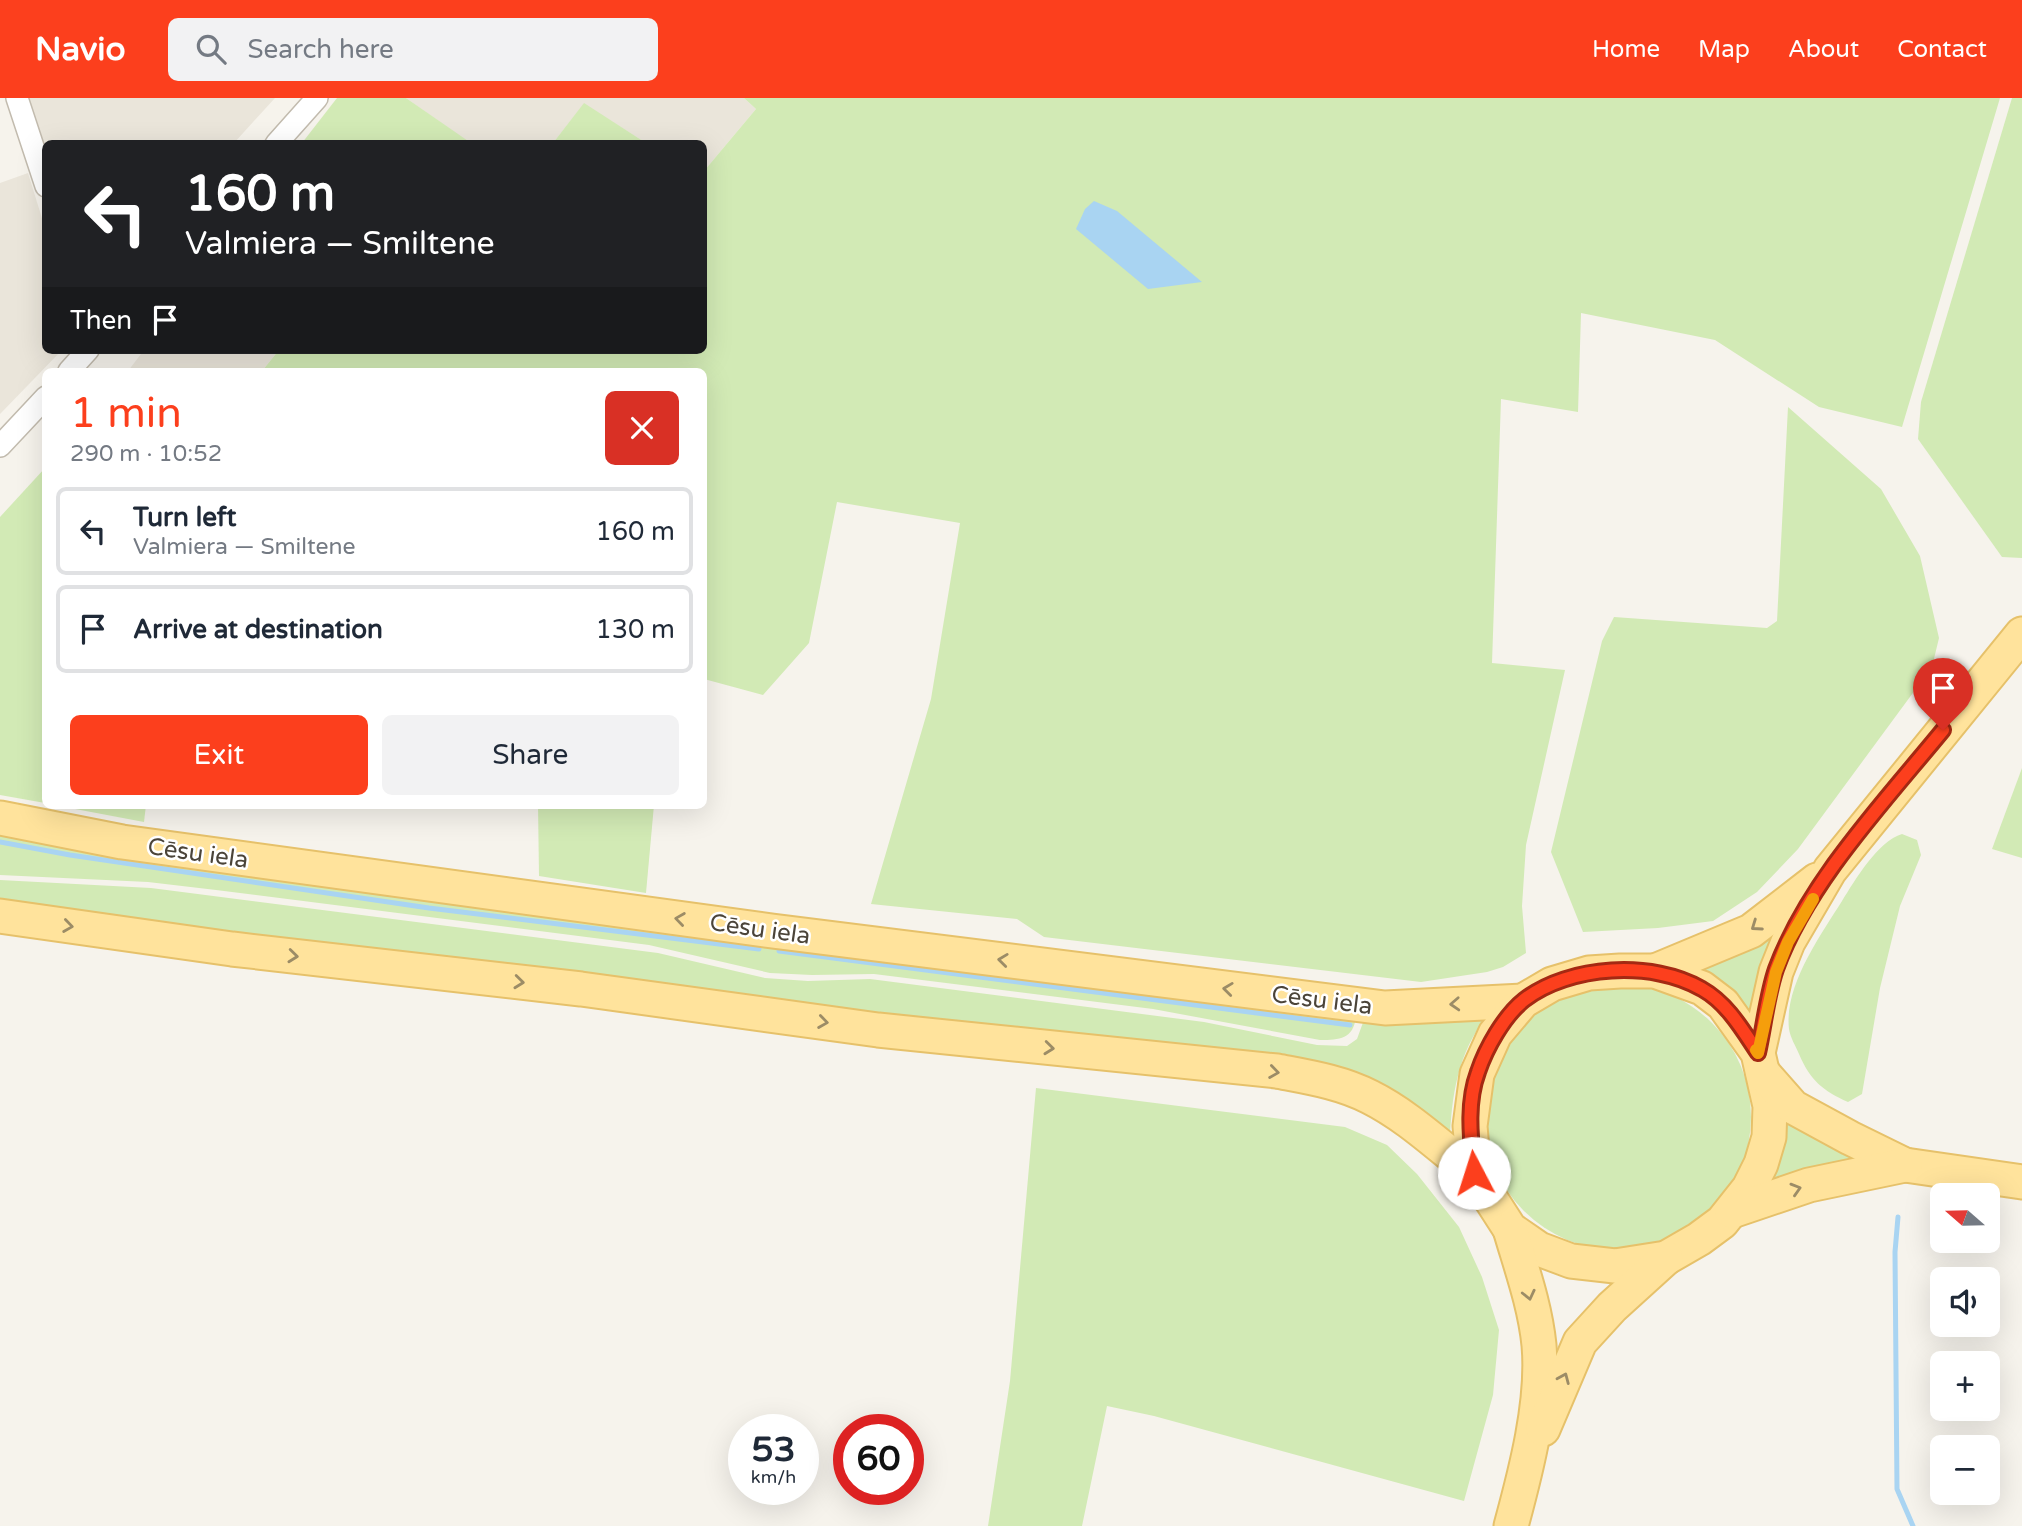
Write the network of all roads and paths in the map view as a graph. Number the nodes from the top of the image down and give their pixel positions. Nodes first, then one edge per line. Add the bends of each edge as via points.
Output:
1 (17, 98) edge
2 (317, 98) edge
3 (280, 140) edge
4 (42, 174) edge
5 (85, 354) edge
6 (72, 368) edge
7 (42, 401) edge
8 (0, 446) edge
9 (2022, 634) edge
10 (0, 818) edge
11 (1830, 870) junction
12 (0, 916) edge
13 (1655, 971) junction
14 (1523, 1001) junction
15 (1760, 1063) junction
16 (1905, 1165) junction
17 (1474, 1173) junction
18 (2022, 1182) edge
19 (1732, 1211) junction
20 (1510, 1229) junction
21 (1666, 1258) junction
22 (1528, 1463) junction
23 (1511, 1526) edge

1 - 4 street
2 - 3 street
5 - 6 street
7 - 8 street
9 - 11 main road
14 -> 10 main road, Cēsu iela via 1385,1008 758,930 122,842
11 -> 13 main road via 1751,931
11 - 15 main road via 1776,972
12 -> 17 main road via 878,1030 1277,1071 1324,1080 1369,1096 1412,1123
13 - 14 main road via 1589,973 1552,984
13 - 15 main road via 1702,988 1723,1004
14 - 17 main road via 1495,1034 1477,1074 1470,1126
15 - 16 main road via 1793,1107
15 - 19 main road via 1770,1106 1769,1137 1749,1188
16 - 18 main road
19 -> 16 main road via 1809,1185
17 - 20 main road
19 - 21 main road via 1699,1240
20 - 21 main road via 1539,1249 1571,1261 1615,1266
20 -> 22 main road via 1539,1345
22 -> 21 main road via 1580,1342
22 - 23 main road

